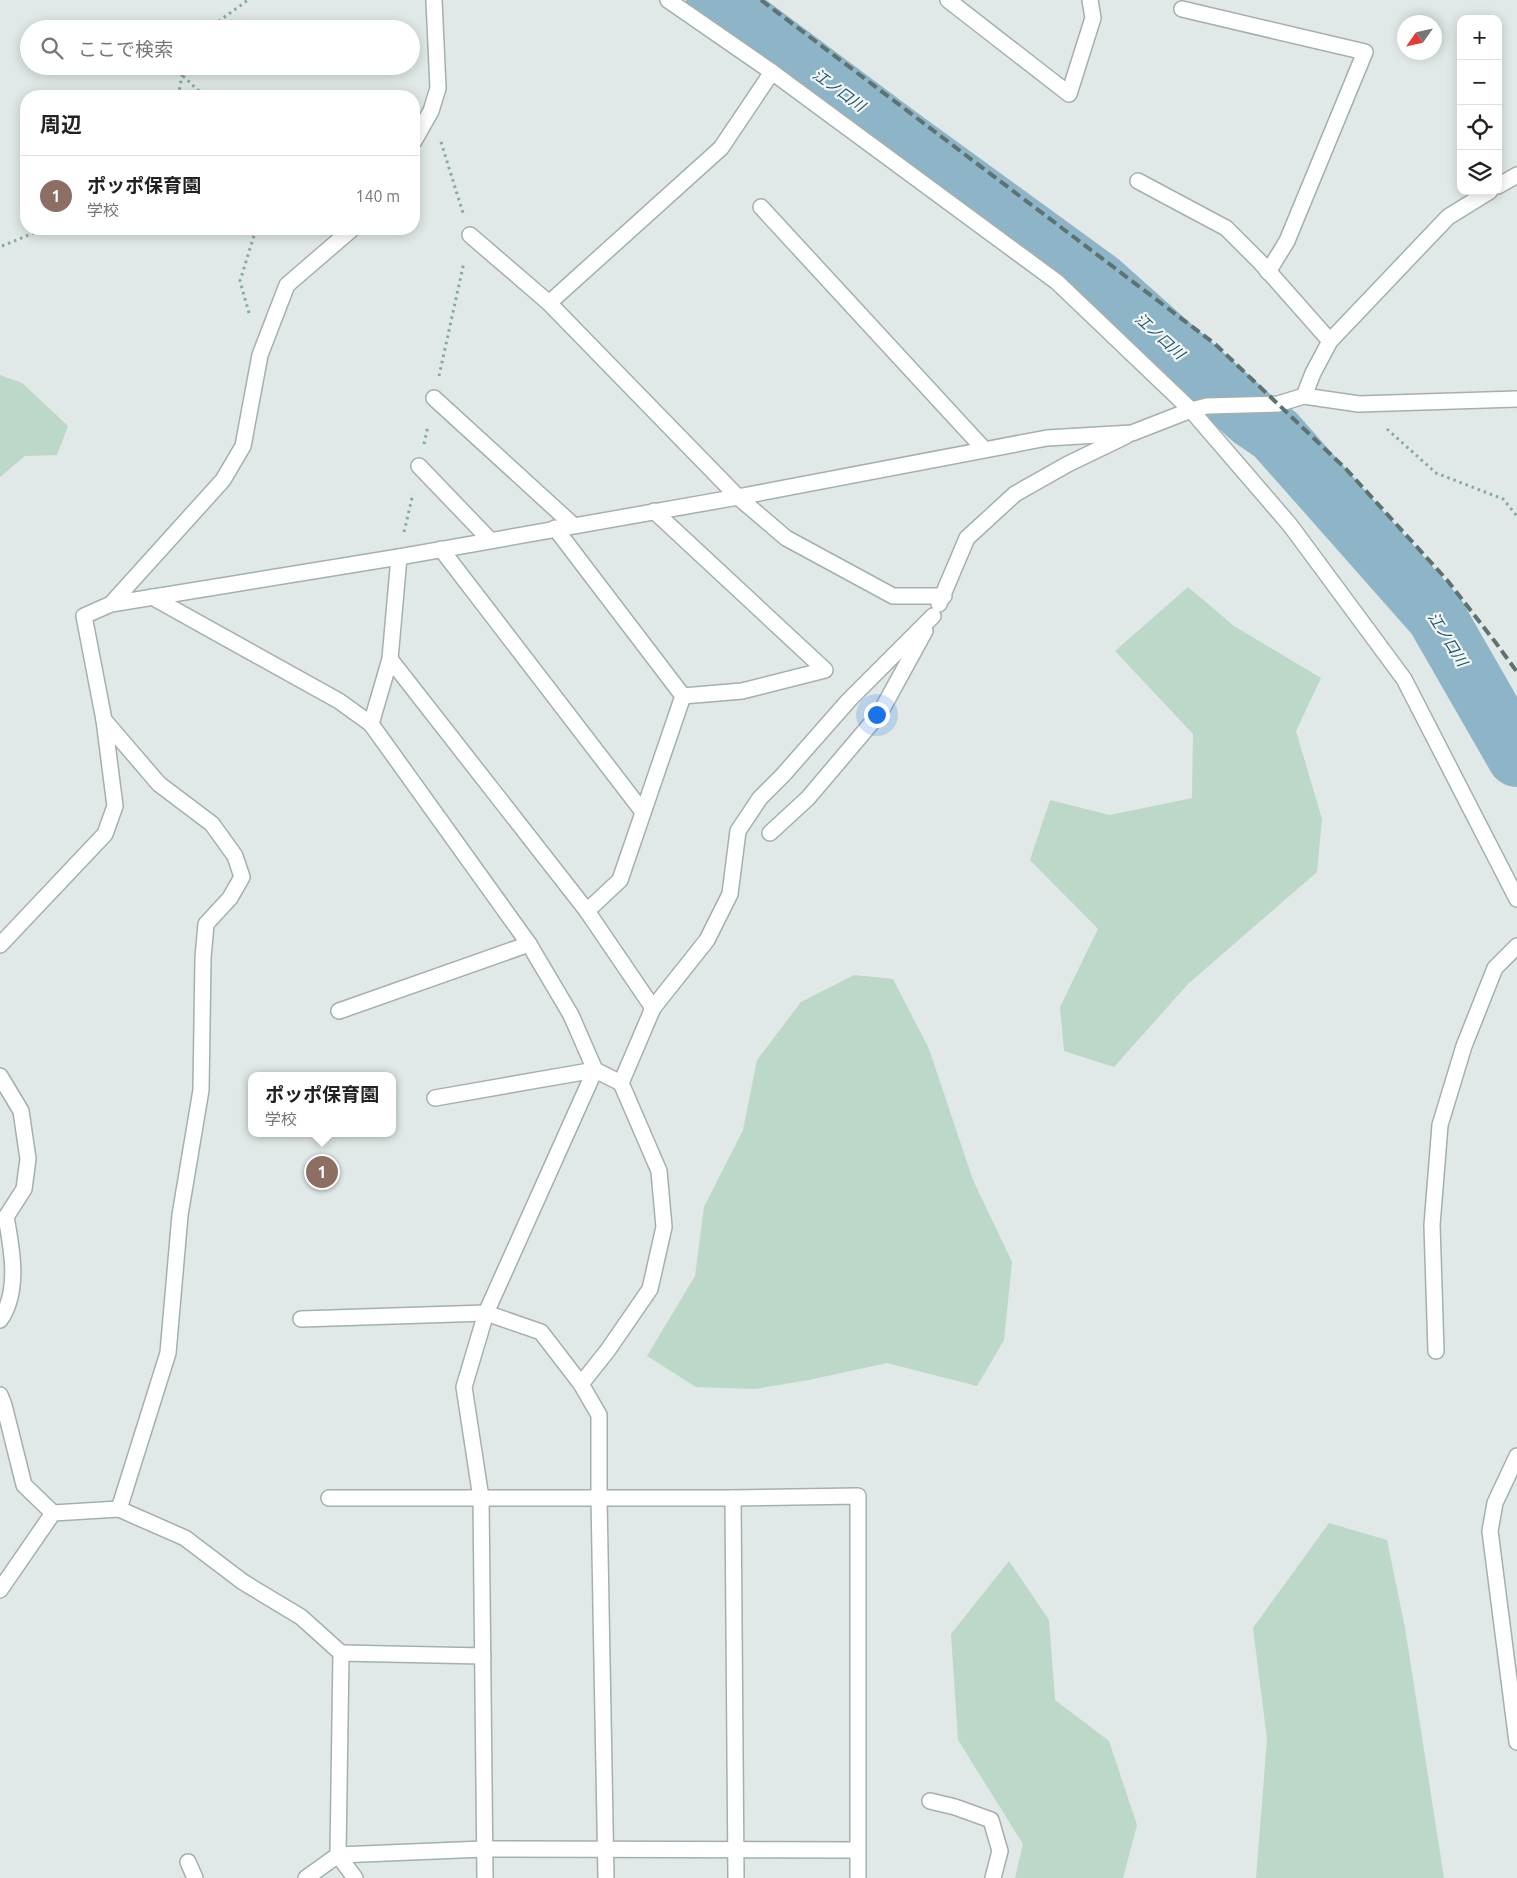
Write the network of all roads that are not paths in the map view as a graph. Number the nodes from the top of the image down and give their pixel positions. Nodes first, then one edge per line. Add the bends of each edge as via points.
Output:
1 (434, 0) edge
2 (668, 0) edge
3 (948, 0) edge
4 (1090, 0) edge
5 (1182, 9) dead end
6 (772, 72) junction
7 (420, 131) edge
8 (1517, 175) edge
9 (1138, 181) dead end
10 (1502, 184) edge
11 (1484, 195) edge
12 (761, 207) dead end
13 (345, 235) edge
14 (470, 235) road end
15 (1268, 272) junction
16 (549, 302) junction
17 (1330, 341) junction
18 (1304, 396) junction
19 (434, 398) road end
20 (1517, 399) edge
21 (1191, 410) junction
22 (1132, 433) junction
23 (984, 449) junction
24 (419, 466) road end
25 (738, 497) junction
26 (654, 511) junction
27 (573, 525) junction
28 (555, 528) junction
29 (490, 540) junction
30 (441, 549) junction
31 (399, 557) junction
32 (944, 596) junction
33 (152, 597) junction
34 (111, 604) junction
35 (933, 616) junction
36 (390, 659) junction
37 (683, 696) junction
38 (104, 720) junction
39 (371, 724) junction
40 (643, 812) junction
41 (770, 833) dead end
42 (1517, 899) edge
43 (587, 911) junction
44 (529, 944) junction
45 (0, 945) edge
46 (1517, 946) edge
47 (653, 1008) junction
48 (339, 1011) dead end
49 (596, 1070) junction
50 (0, 1076) edge
51 (621, 1083) junction
52 (435, 1098) dead end
53 (486, 1313) junction
54 (301, 1319) dead end
55 (0, 1320) edge
56 (1436, 1351) dead end
57 (581, 1384) junction
58 (0, 1395) edge
59 (1517, 1456) edge
60 (329, 1498) dead end
61 (481, 1498) junction
62 (599, 1498) junction
63 (733, 1498) junction
64 (119, 1509) junction
65 (53, 1513) junction
66 (0, 1590) edge
67 (1511, 1649) edge
68 (341, 1653) junction
69 (483, 1656) junction
70 (1517, 1742) edge
71 (930, 1801) dead end
72 (484, 1849) junction
73 (607, 1850) junction
74 (736, 1850) junction
75 (857, 1850) junction
76 (338, 1855) junction
77 (188, 1862) dead end
78 (195, 1878) edge
79 (306, 1878) edge
80 (354, 1878) edge
81 (485, 1878) edge
82 (606, 1878) edge
83 (736, 1878) edge
84 (858, 1878) edge
85 (993, 1878) edge

1 - 7 street via 438,88
2 - 6 street
3 - 4 street via 1069,94 1093,18
5 - 15 street via 1365,52 1287,241
6 - 16 street via 721,148
6 - 21 street via 1057,282
8 - 10 street
9 - 15 street via 1226,228
11 - 17 street via 1448,217
12 - 23 street
13 - 34 street via 287,285 260,355 243,446 224,480
14 - 16 street
15 - 17 street
16 - 25 street
17 - 18 street
18 - 20 street via 1359,404
18 - 21 street via 1278,404 1207,406
19 - 27 street
21 - 22 street
21 - 42 street via 1290,525 1404,679
22 - 23 street via 1047,438
22 - 32 street via 1015,494 967,538
23 - 25 street
24 - 29 street
25 - 26 street
25 - 32 street via 786,538 893,596
26 - 27 street
26 - 37 street via 825,670 742,691
27 - 28 street
28 - 29 street
28 - 37 street
29 - 30 street
30 - 31 street
30 - 40 street
31 - 33 street
31 - 36 street
32 - 35 street
33 - 34 street
33 - 39 street via 339,701
34 - 38 street via 84,616
35 - 41 street via 880,712 808,798
35 - 47 street via 760,798 738,831 730,894 707,940
36 - 39 street
36 - 43 street
37 - 40 street
38 - 45 street via 115,806 105,834
38 - 64 street via 159,784 212,824 235,856 242,877 230,898 206,924 201,1090 180,1215 168,1352
39 - 44 street
40 - 43 street via 620,880
43 - 47 street
44 - 48 street
44 - 49 street via 571,1015
46 - 56 street via 1495,968 1464,1046 1440,1125 1432,1225
47 - 51 street
49 - 51 street
49 - 52 street
49 - 53 street
50 - 55 street via 21,1111 28,1159 24,1189 6,1217 13,1261 8,1309
51 - 57 street via 659,1171 664,1227 650,1289
53 - 54 street
53 - 57 street via 541,1332
53 - 61 street via 464,1387
57 - 62 street via 599,1415
58 - 65 street via 24,1485
59 - 67 street via 1495,1503 1490,1531
60 - 61 street
61 - 62 street
61 - 69 street
62 - 63 street
62 - 73 street
63 - 74 street
63 - 75 street via 858,1496
64 - 65 street
64 - 68 street via 185,1538 243,1582 301,1616
65 - 66 street
67 - 70 street
68 - 69 street
68 - 76 street
69 - 72 street
71 - 85 street via 991,1820 1000,1851
72 - 73 street
72 - 76 street
72 - 81 street
73 - 74 street
73 - 82 street
74 - 75 street
74 - 83 street
75 - 84 street
76 - 79 street
76 - 80 street
77 - 78 street

